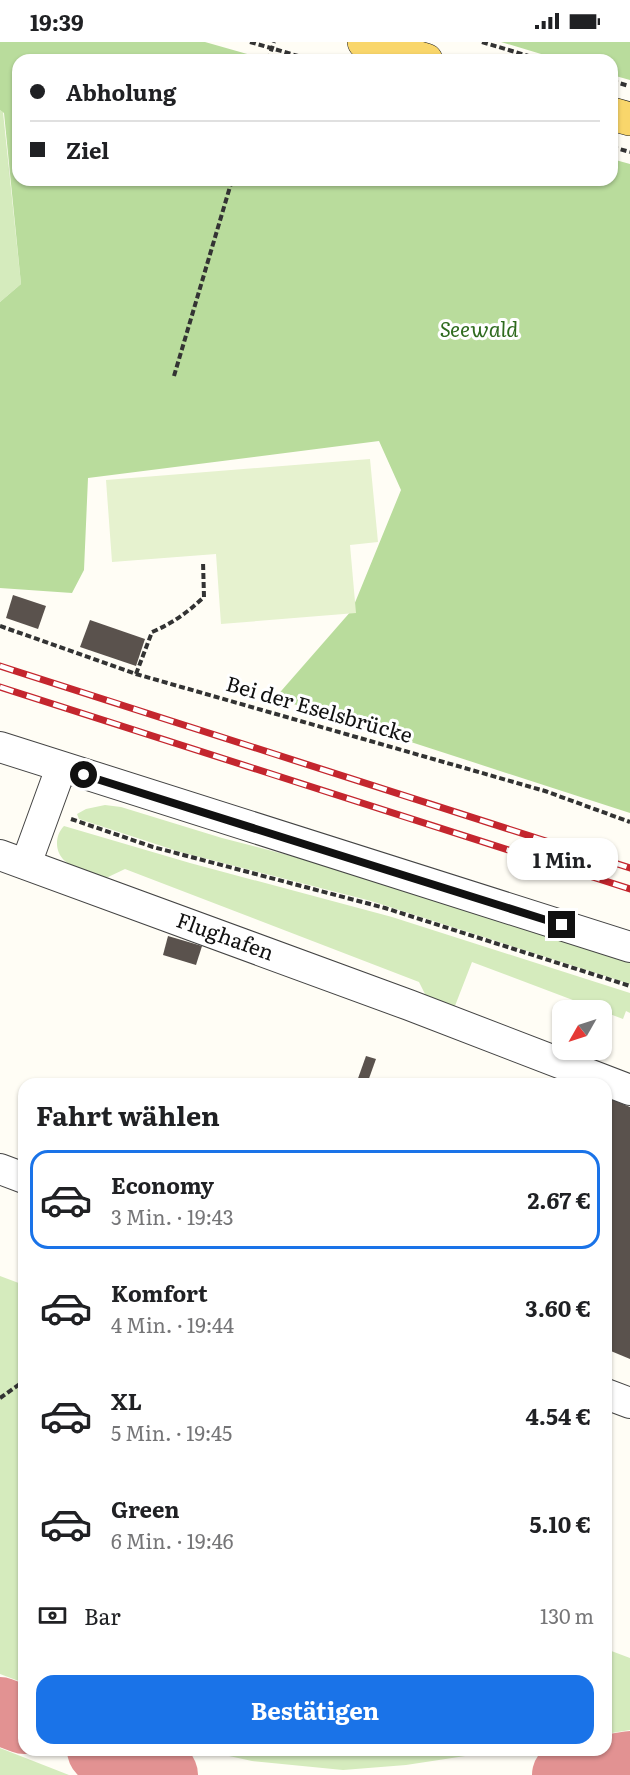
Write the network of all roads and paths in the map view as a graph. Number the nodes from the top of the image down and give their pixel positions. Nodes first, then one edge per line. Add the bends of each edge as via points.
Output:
1 (250, 42) edge
2 (274, 42) edge
3 (364, 42) edge
4 (482, 42) edge
5 (272, 48) junction
6 (270, 54) edge
7 (292, 54) edge
8 (405, 54) edge
9 (522, 54) edge
10 (230, 186) edge
11 (174, 376) dead end
12 (203, 561) dead end
13 (0, 626) edge
14 (136, 674) junction
15 (0, 747) edge
16 (61, 768) junction
17 (44, 810) junction
18 (630, 822) edge
19 (13, 860) edge
20 (630, 947) edge
21 (630, 986) edge
22 (599, 1078) edge
23 (612, 1083) edge
24 (630, 1090) edge
25 (0, 1169) edge
26 (18, 1176) edge
27 (18, 1385) edge
28 (612, 1396) edge
29 (0, 1398) edge
30 (630, 1402) edge

1 - 5 path
2 - 5 path
3 - 8 main road
4 - 9 path
5 - 6 path
5 - 7 path
10 - 11 path
12 - 14 path via 204,597 189,612 152,632
13 - 14 path, Bei der Eselsbrücke
14 - 18 path, Bei der Eselsbrücke via 545,791
15 - 16 street
16 - 17 street
16 - 20 street
17 - 19 street
17 - 21 path via 153,847 385,908
19 - 22 street, Flughafen
23 - 24 street, Flughafen
25 - 26 street
27 - 29 path
28 - 30 street

